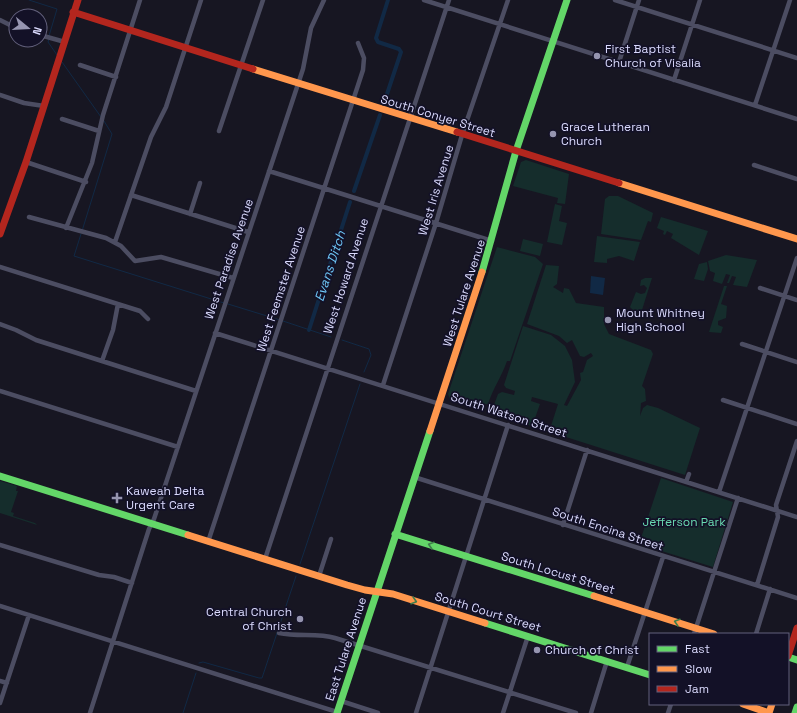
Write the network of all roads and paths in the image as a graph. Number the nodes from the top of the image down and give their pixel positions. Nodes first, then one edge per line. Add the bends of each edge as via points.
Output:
1 (78, 0) edge
2 (140, 0) edge
3 (201, 0) edge
4 (263, 0) edge
5 (324, 0) edge
6 (424, 0) edge
7 (449, 0) edge
8 (508, 0) edge
9 (567, 0) edge
10 (615, 0) edge
11 (639, 0) edge
12 (700, 0) edge
13 (790, 0) edge
14 (446, 7) junction
15 (637, 7) junction
16 (73, 12) junction
17 (500, 23) junction
18 (692, 24) junction
19 (130, 31) junction
20 (48, 37) edge
21 (553, 41) junction
22 (64, 42) junction
23 (358, 43) dead end
24 (185, 48) junction
25 (773, 51) junction
26 (797, 58) edge
27 (619, 62) junction
28 (80, 65) dead end
29 (241, 66) junction
30 (116, 77) junction
31 (674, 80) junction
32 (297, 83) junction
33 (0, 95) edge
34 (353, 100) junction
35 (755, 105) junction
36 (44, 106) junction
37 (62, 119) dead end
38 (409, 119) junction
39 (797, 119) edge
40 (99, 131) junction
41 (219, 131) dead end
42 (462, 135) junction
43 (516, 151) junction
44 (26, 162) junction
45 (754, 165) dead end
46 (269, 171) junction
47 (797, 179) edge
48 (86, 182) junction
49 (200, 183) dead end
50 (325, 189) junction
51 (131, 195) junction
52 (380, 206) junction
53 (190, 214) junction
54 (29, 217) dead end
55 (436, 223) junction
56 (66, 228) junction
57 (248, 232) junction
58 (0, 234) edge
59 (797, 239) edge
60 (492, 241) junction
61 (115, 242) junction
62 (797, 258) edge
63 (0, 267) edge
64 (233, 278) junction
65 (760, 288) dead end
66 (784, 296) junction
67 (797, 300) edge
68 (118, 304) junction
69 (148, 320) dead end
70 (0, 324) edge
71 (215, 333) junction
72 (742, 344) dead end
73 (271, 350) junction
74 (766, 352) junction
75 (102, 361) junction
76 (797, 362) edge
77 (327, 368) junction
78 (383, 385) junction
79 (0, 391) edge
80 (196, 391) junction
81 (723, 400) dead end
82 (439, 403) junction
83 (748, 408) junction
84 (797, 424) edge
85 (508, 425) junction
86 (797, 441) edge
87 (178, 446) junction
88 (587, 450) junction
89 (689, 474) dead end
90 (0, 476) edge
91 (414, 477) junction
92 (686, 482) junction
93 (719, 492) junction
94 (738, 498) junction
95 (485, 500) junction
96 (777, 511) junction
97 (797, 518) edge
98 (152, 524) junction
99 (563, 525) junction
100 (395, 534) junction
101 (331, 539) dead end
102 (208, 542) junction
103 (0, 545) edge
104 (466, 556) junction
105 (663, 557) junction
106 (264, 559) junction
107 (713, 573) junction
108 (319, 576) junction
109 (132, 583) junction
110 (757, 585) junction
111 (770, 589) junction
112 (376, 592) junction
113 (797, 598) edge
114 (0, 606) edge
115 (449, 611) junction
116 (645, 612) junction
117 (29, 615) junction
118 (797, 628) edge
119 (695, 631) edge
120 (279, 633) dead end
121 (708, 633) edge
122 (756, 633) edge
123 (528, 636) junction
124 (113, 642) junction
125 (359, 645) junction
126 (789, 653) edge
127 (607, 661) junction
128 (627, 667) junction
129 (431, 668) junction
130 (649, 675) edge
131 (0, 681) edge
132 (7, 683) junction
133 (510, 692) junction
134 (341, 701) junction
135 (0, 703) edge
136 (746, 705) edge
137 (797, 707) edge
138 (337, 712) edge
139 (90, 713) edge
140 (378, 713) edge
141 (416, 713) edge
142 (503, 713) edge
143 (576, 713) edge
144 (591, 713) edge
145 (770, 713) edge
146 (795, 713) edge

1 - 16 main road
2 - 19 street
3 - 24 street
4 - 29 street
5 - 32 street, West Paradise Avenue via 311,28
6 - 14 street
7 - 14 street, West Howard Avenue
8 - 17 street, West Iris Avenue
9 - 21 main road, West Tulare Avenue
10 - 15 street
11 - 15 street
12 - 18 street
13 - 25 street
14 - 17 street
14 - 38 street, West Howard Avenue
15 - 18 street
15 - 27 street
16 - 19 main road, South Conyer Street
16 - 22 main road
17 - 21 street
17 - 42 street, West Iris Avenue
18 - 25 street
18 - 31 street
19 - 24 main road, South Conyer Street
19 - 30 street
20 - 22 street
21 - 27 street
21 - 43 main road, West Tulare Avenue
22 - 36 main road
23 - 34 street, West Feemster Avenue via 364,58 363,70
24 - 29 main road, South Conyer Street
24 - 51 street via 166,107 151,137
25 - 26 street
25 - 35 street
27 - 31 street
28 - 30 street
29 - 32 main road, South Conyer Street
29 - 41 street
30 - 40 street
31 - 35 street
32 - 34 main road, South Conyer Street
32 - 46 street, West Paradise Avenue
33 - 36 street
34 - 38 main road, South Conyer Street
34 - 50 street, West Feemster Avenue
35 - 39 street
36 - 44 main road
37 - 40 street
38 - 42 main road, South Conyer Street
38 - 52 street, West Howard Avenue
40 - 48 street
42 - 43 main road, South Conyer Street
42 - 55 street, West Iris Avenue
43 - 59 main road, South Conyer Street
43 - 60 main road, West Tulare Avenue
44 - 48 street
44 - 58 main road
45 - 47 street
46 - 50 street
46 - 57 street, West Paradise Avenue
48 - 56 street
49 - 53 street
50 - 52 street
50 - 73 street, West Feemster Avenue
51 - 53 street
51 - 61 street
52 - 55 street
52 - 77 street, West Howard Avenue
53 - 57 street
54 - 56 street
55 - 60 street
55 - 78 street, West Iris Avenue
56 - 61 street
57 - 64 street, West Paradise Avenue
60 - 82 main road, West Tulare Avenue
61 - 64 street via 135,261 161,257
62 - 66 street
63 - 68 street
64 - 71 street, West Paradise Avenue
65 - 66 street
66 - 67 street
66 - 74 street
68 - 69 street via 140,311
68 - 75 street via 113,330
70 - 75 street via 36,340
71 - 73 street, South Watson Street
71 - 80 street, West Paradise Avenue
72 - 74 street
73 - 77 street, South Watson Street
73 - 102 street, West Feemster Avenue
74 - 76 street
74 - 83 street
75 - 80 street
77 - 78 street, South Watson Street
77 - 106 street, West Howard Avenue
78 - 82 street, South Watson Street
79 - 87 street
80 - 87 street, West Paradise Avenue
81 - 83 street
82 - 85 street, South Watson Street
82 - 91 main road, West Tulare Avenue
83 - 84 street
83 - 93 street
85 - 88 street, South Watson Street
85 - 95 street
86 - 96 street via 776,505
87 - 98 street, West Paradise Avenue
88 - 92 street, South Watson Street
88 - 99 street
89 - 92 street
90 - 98 main road, South Court Street
91 - 95 street, South Encina Street
91 - 100 main road, West Tulare Avenue
92 - 93 street, South Watson Street
93 - 94 street, South Watson Street
94 - 96 street, South Watson Street
94 - 107 street
95 - 99 street, South Encina Street
95 - 104 street
96 - 97 street, South Watson Street
96 - 110 street via 778,517
98 - 102 main road, South Court Street
98 - 109 street, West Paradise Avenue
99 - 105 street, South Encina Street
104 -> 100 main road, South Locust Street
100 - 112 main road, West Tulare Avenue
101 - 108 street
102 - 106 main road, South Court Street
103 - 109 street via 99,576 114,577
104 - 115 street
104 - 116 main road, South Locust Street
105 - 107 street, South Encina Street
105 - 116 street
106 - 108 main road, South Court Street
107 - 110 street, South Encina Street
107 - 119 street
108 - 112 main road, South Court Street
109 - 124 street, West Paradise Avenue
110 - 111 street, South Encina Street
111 - 113 street, South Encina Street
111 - 122 street
112 -> 115 main road, South Court Street via 393,594
112 - 125 main road, East Tulare Avenue
114 - 117 street
115 - 123 main road, South Court Street
115 - 129 street
119 -> 116 main road, South Locust Street
116 - 128 street
117 - 124 street
117 - 132 street
118 - 126 main road
119 - 121 main road, South Locust Street
120 - 125 street via 298,636 325,635
123 - 127 main road, South Court Street
123 - 133 street
124 - 138 street
124 - 139 street, West Paradise Avenue
125 - 129 street
125 - 134 main road, East Tulare Avenue
127 - 128 main road, South Court Street
127 - 144 street
128 - 130 main road, South Court Street
129 - 133 street
129 - 141 street
131 - 132 street
132 - 135 street
133 - 142 street
133 - 143 street
134 - 138 main road, East Tulare Avenue
134 - 140 street
136 - 145 main road
137 - 146 main road

